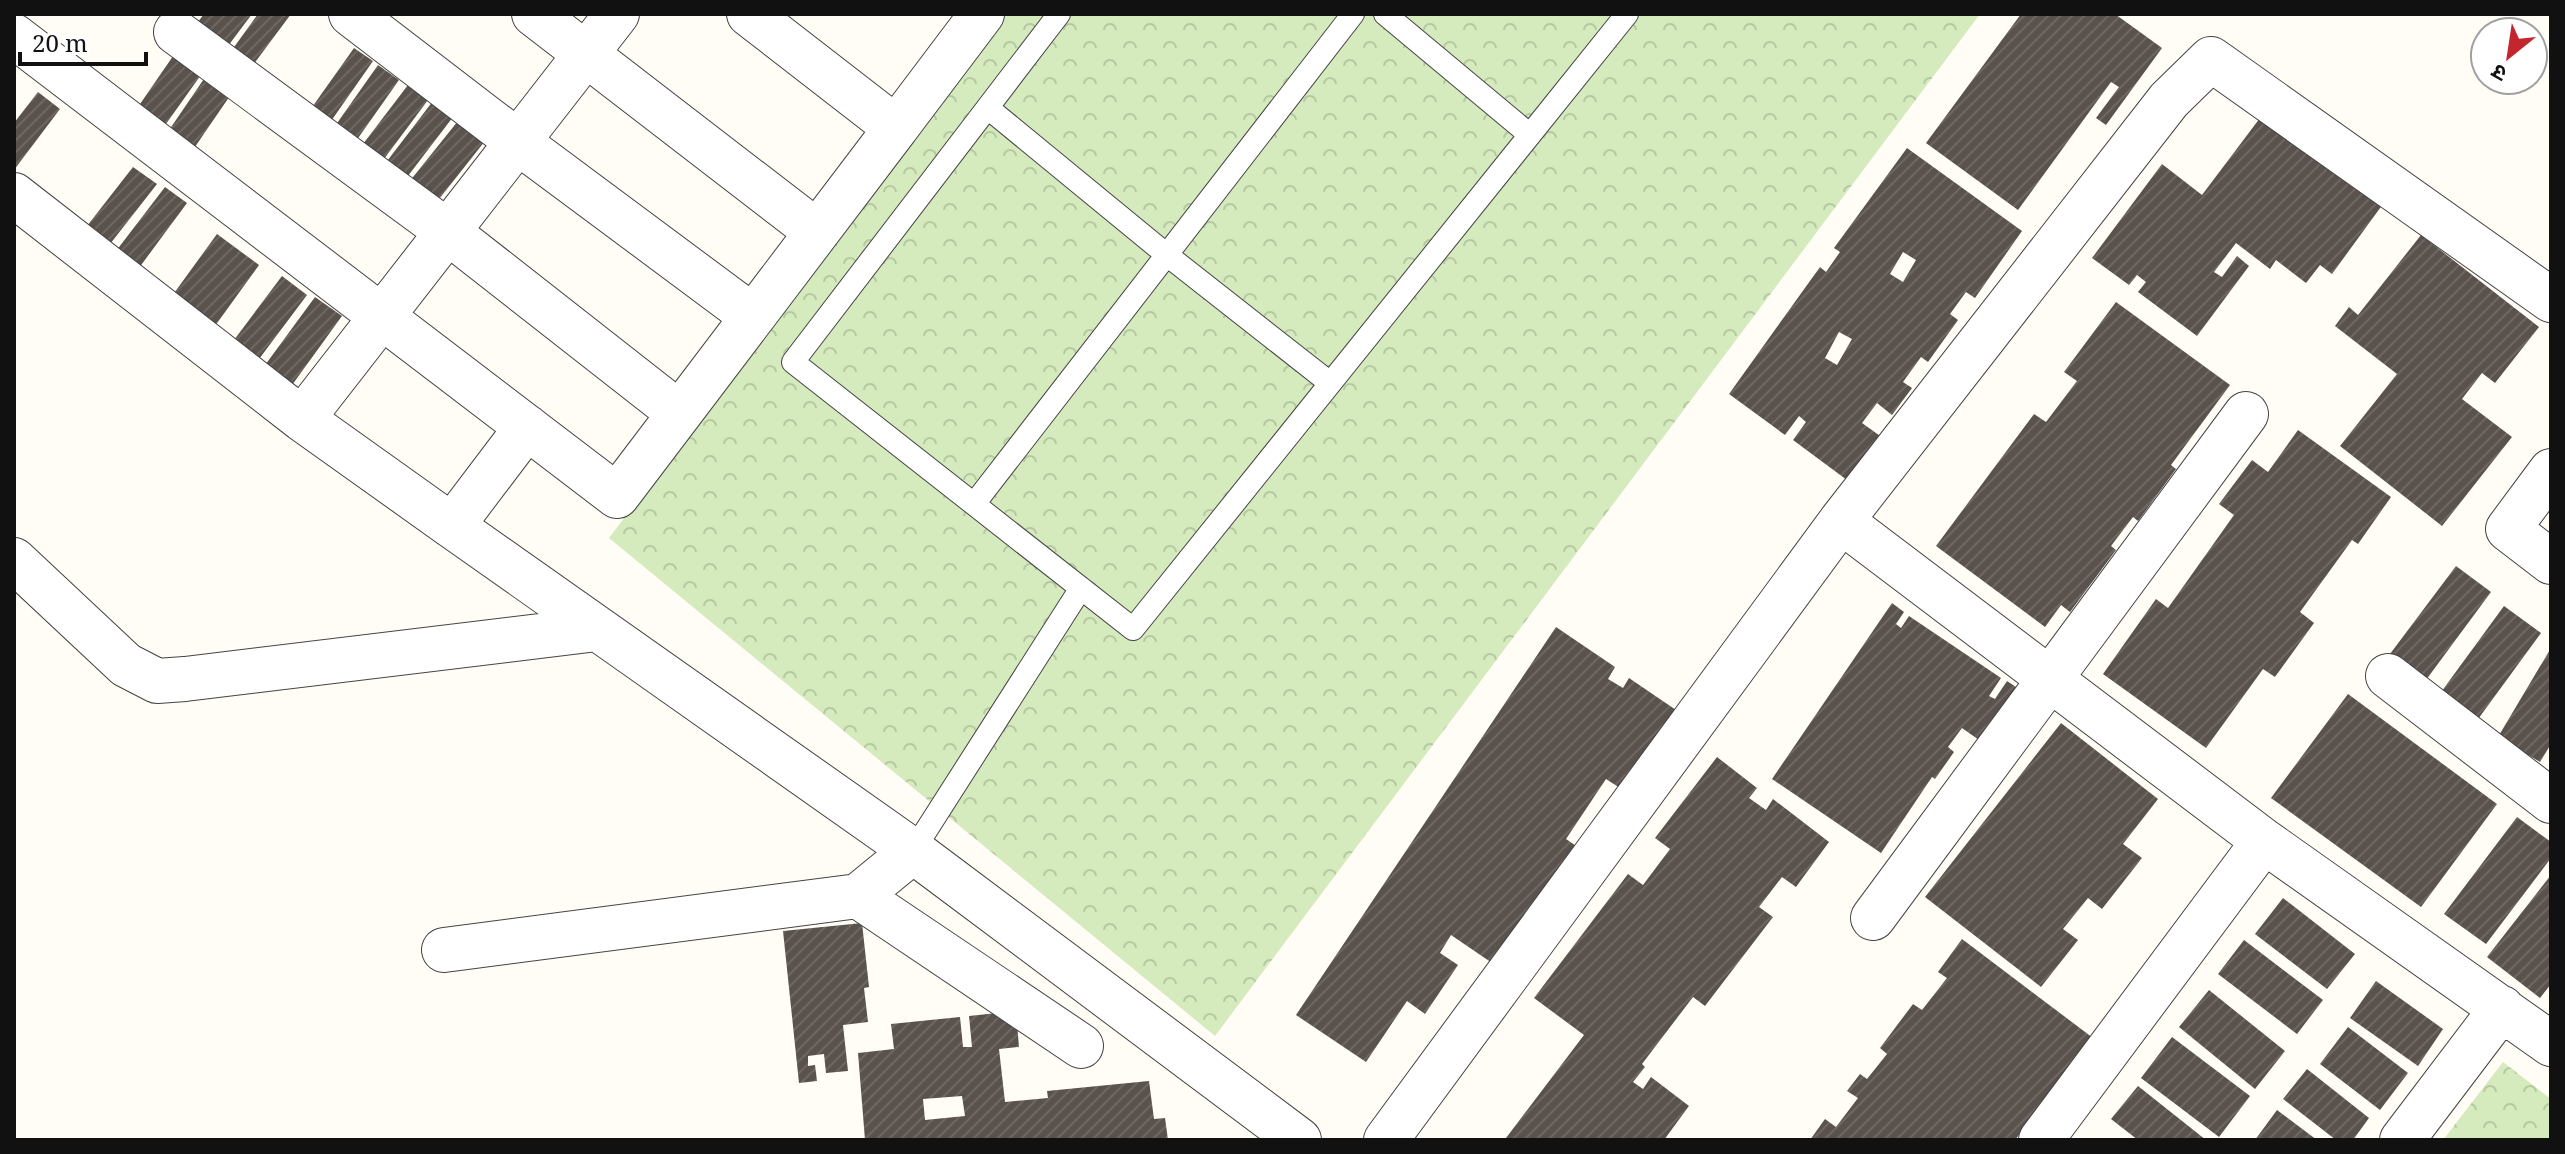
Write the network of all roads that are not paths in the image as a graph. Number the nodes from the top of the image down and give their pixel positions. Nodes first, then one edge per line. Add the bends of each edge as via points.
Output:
1 (351, 14) edge
2 (534, 14) edge
3 (617, 14) edge
4 (749, 14) edge
5 (982, 14) edge
6 (1059, 14) edge
7 (1353, 14) edge
8 (1385, 14) edge
9 (1627, 14) edge
10 (176, 32) dead end
11 (14, 36) edge
12 (586, 54) junction
13 (988, 108) junction
14 (896, 128) junction
15 (1530, 135) junction
16 (518, 142) junction
17 (14, 195) edge
18 (448, 232) junction
19 (817, 232) junction
20 (1167, 255) junction
21 (2551, 300) edge
22 (752, 316) junction
23 (381, 317) junction
24 (1330, 383) junction
25 (679, 413) junction
26 (2246, 414) dead end
27 (302, 419) junction
28 (527, 427) junction
29 (2551, 471) edge
30 (974, 504) junction
31 (1841, 521) junction
32 (452, 526) junction
33 (14, 560) edge
34 (2551, 562) edge
35 (1081, 588) junction
36 (597, 629) junction
37 (2388, 676) dead end
38 (2050, 679) junction
39 (2551, 801) edge
40 (2264, 841) junction
41 (913, 851) junction
42 (858, 896) junction
43 (1873, 918) dead end
44 (444, 950) dead end
45 (2502, 1008) junction
46 (2551, 1044) edge
47 (1081, 1046) dead end
48 (1299, 1140) edge
49 (1386, 1140) edge
50 (2041, 1140) edge
51 (2402, 1140) edge

1 - 16 street
2 - 12 street
3 - 12 street
4 - 14 street
5 - 14 street
6 - 13 lane
7 - 20 lane
8 - 15 lane
9 - 15 lane
10 - 18 street
11 - 23 street
12 - 16 street
12 - 19 street
13 - 20 lane
13 - 30 lane via 793,362
14 - 19 street
15 - 24 lane
16 - 18 street
16 - 22 street
17 - 27 street
18 - 23 street
18 - 25 street
19 - 22 street
20 - 24 lane
20 - 30 lane
21 - 31 street via 2211,59 2169,100
22 - 25 street
23 - 27 street
23 - 28 street
24 - 35 lane via 1133,629
25 - 28 street via 617,496
26 - 38 street
27 - 32 street
28 - 32 street
29 - 34 street via 2508,529
30 - 35 lane
31 - 38 street
31 - 49 street
32 - 36 street
33 - 36 street via 126,665 157,681
35 - 41 lane
36 - 41 street
37 - 39 street
38 - 40 street
38 - 43 street
40 - 45 street
40 - 50 street
41 - 42 street
41 - 48 street
42 - 44 street
42 - 47 street
45 - 46 street
45 - 51 street

